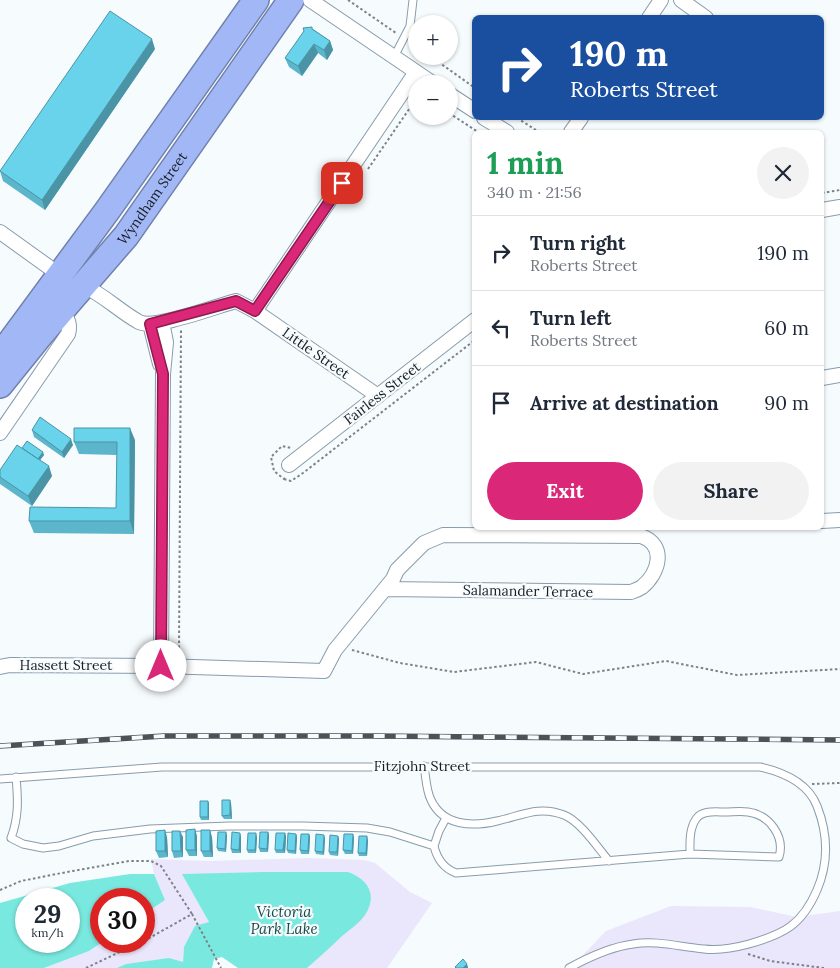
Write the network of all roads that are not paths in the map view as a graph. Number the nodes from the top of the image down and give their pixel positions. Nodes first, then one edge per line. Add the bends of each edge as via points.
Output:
1 (256, 0) edge
2 (291, 0) edge
3 (310, 0) edge
4 (413, 0) edge
5 (661, 0) edge
6 (681, 0) edge
7 (651, 15) edge
8 (702, 15) edge
9 (394, 57) junction
10 (416, 72) junction
11 (420, 75) edge
12 (458, 100) edge
13 (472, 109) edge
14 (487, 120) edge
15 (504, 130) edge
16 (840, 207) edge
17 (824, 210) edge
18 (0, 232) edge
19 (60, 274) junction
20 (84, 286) junction
21 (62, 309) junction
22 (255, 311) junction
23 (472, 322) edge
24 (156, 323) junction
25 (0, 356) edge
26 (840, 375) edge
27 (824, 378) edge
28 (0, 386) edge
29 (378, 396) junction
30 (1, 430) edge
31 (289, 465) road end
32 (840, 520) edge
33 (824, 521) edge
34 (384, 590) junction
35 (161, 666) junction
36 (0, 667) edge
37 (424, 766) junction
38 (16, 777) junction
39 (0, 779) edge
40 (446, 818) junction
41 (434, 846) junction
42 (690, 854) junction
43 (609, 861) junction
44 (569, 968) edge

1 - 19 highway, Wyndham Street
2 - 20 highway, Wyndham Street via 126,236
3 - 9 street
4 - 9 lane via 410,26
5 - 7 street
6 - 8 street
9 - 10 street
10 - 11 street
10 - 22 street
12 - 13 street
14 - 15 street
16 - 17 street
18 - 19 street
19 - 20 highway
19 - 25 highway, Wyndham Street
20 - 21 highway, Wyndham Street
20 - 24 street via 137,321
21 - 28 highway, Wyndham Street
21 - 30 street via 69,321 68,334
22 - 24 street, Little Street via 236,301
22 - 29 street, Little Street
23 - 29 street, Fairless Street
24 - 35 street via 166,342 163,374
26 - 27 street
29 - 31 street, Fairless Street
32 - 33 street
34 - 34 street, Salamander Terrace via 397,570 424,543 443,535 641,536 650,539 658,553 658,563 642,587 631,592
34 - 35 street, Hassett Street via 335,650 324,671
35 - 36 street, Hassett Street
37 - 38 lane, Fitzjohn Street via 162,766
37 - 40 lane via 430,799
37 - 44 lane, Fitzjohn Street via 760,767 780,772 815,800 823,822 824,872 807,912 788,930 730,949 662,943 632,944 597,954
38 - 39 lane, Fitzjohn Street
38 - 41 lane via 18,806 12,838 43,848 93,836 150,829 248,826 366,828
40 - 41 lane
40 - 43 lane via 475,824 517,814 554,812 576,823
41 - 43 lane via 436,856 446,870 456,873
42 - 42 lane via 692,826 701,814 709,812 759,815 775,829 782,848 779,857
42 - 43 lane

